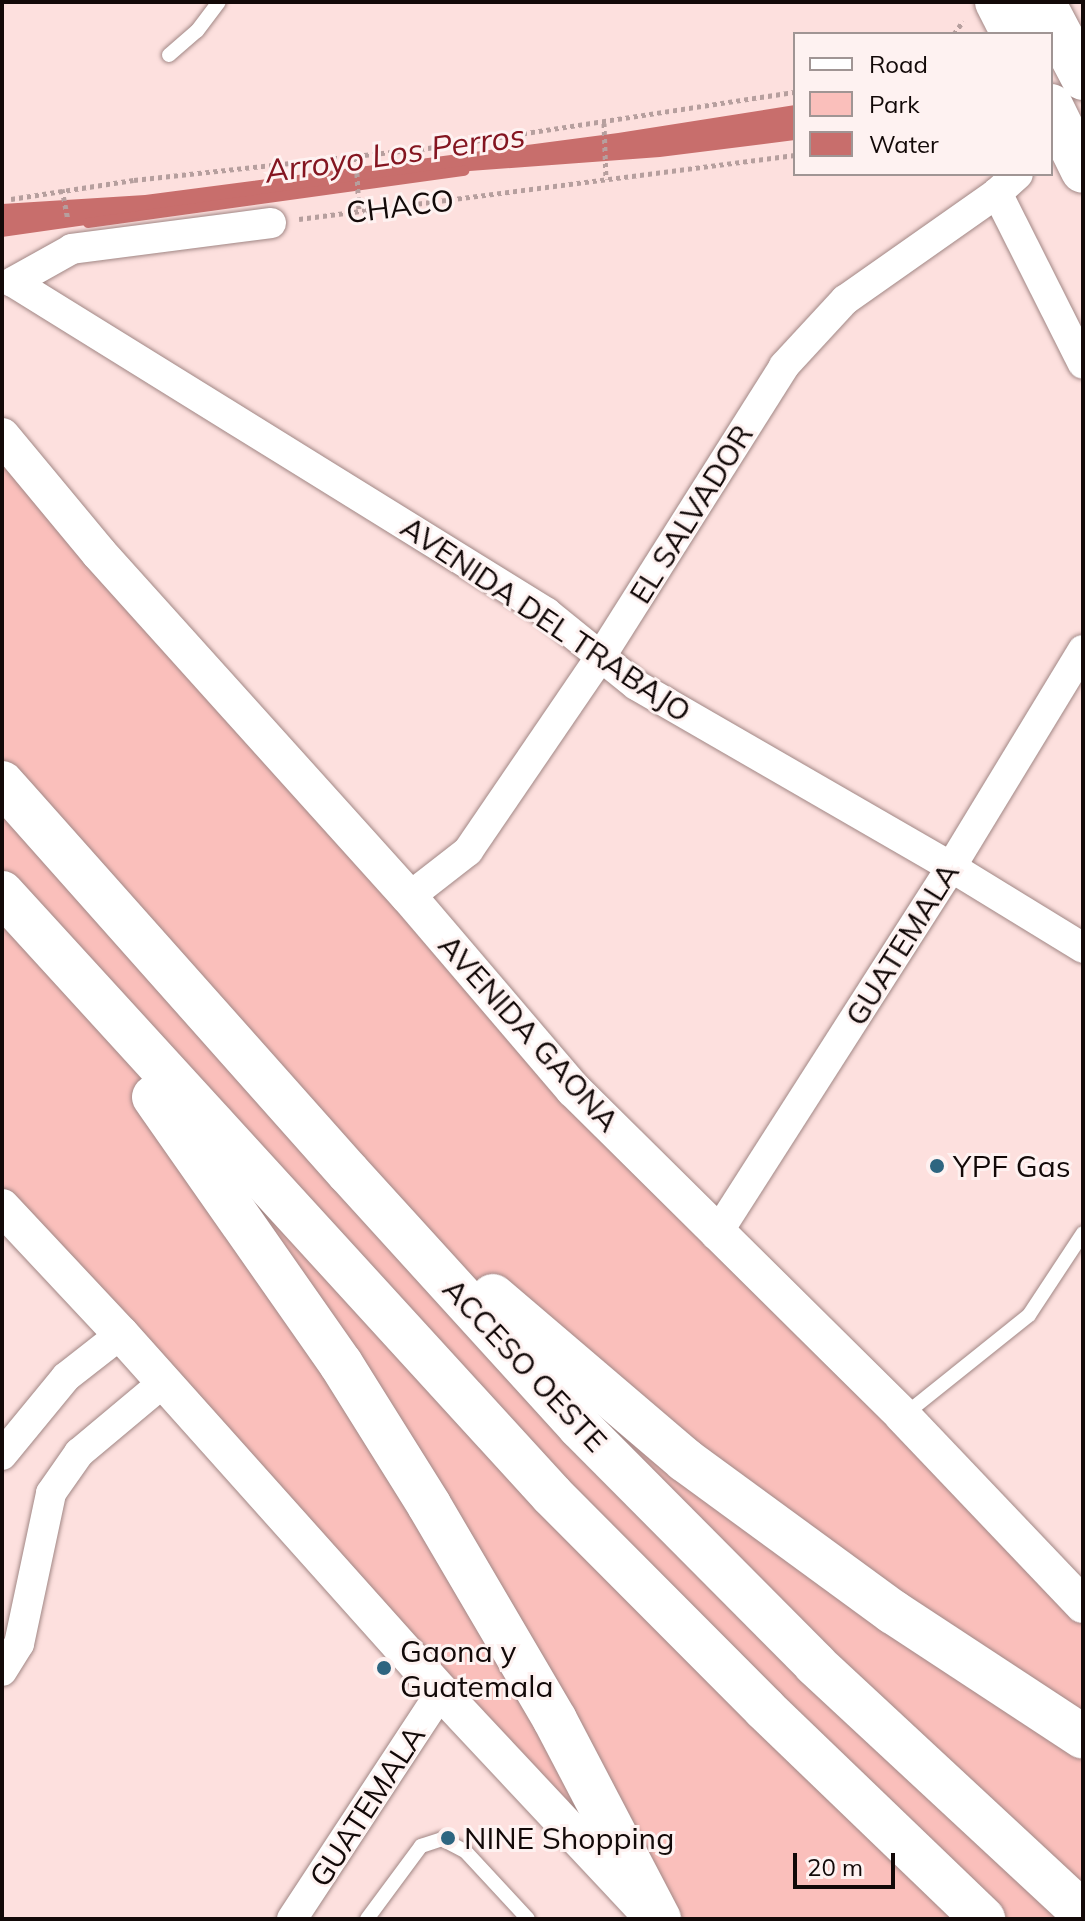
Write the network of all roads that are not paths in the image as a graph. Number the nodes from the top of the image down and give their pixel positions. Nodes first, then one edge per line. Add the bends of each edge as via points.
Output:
1 (219, 2) edge
2 (1015, 15) edge
3 (1034, 32) edge
4 (1053, 48) edge
5 (169, 55) dead end
6 (1080, 72) edge
7 (1062, 125) edge
8 (1083, 171) edge
9 (1008, 184) edge
10 (271, 223) road end
11 (1083, 364) edge
12 (2, 436) edge
13 (1083, 650) edge
14 (601, 656) junction
15 (2, 783) edge
16 (951, 867) junction
17 (2, 893) edge
18 (409, 897) junction
19 (33, 929) junction
20 (1083, 948) edge
21 (348, 1172) junction
22 (2, 1207) edge
23 (1083, 1233) edge
24 (716, 1235) junction
25 (121, 1334) junction
26 (164, 1382) junction
27 (903, 1416) junction
28 (2, 1455) edge
29 (1083, 1605) edge
30 (2, 1671) edge
31 (441, 1692) junction
32 (1083, 1737) edge
33 (1083, 1913) edge
34 (292, 1919) edge
35 (367, 1919) edge
36 (528, 1919) edge
37 (656, 1919) edge
38 (983, 1919) edge

1 - 5 lane
2 - 3 main road
4 - 6 main road
7 - 8 main road
9 - 11 street
9 - 14 street, EL SALVADOR via 845,300 784,366
10 - 14 street, AVENIDA DEL TRABAJO via 72,249 13,282 547,613
12 - 18 street, AVENIDA GAONA via 99,553
13 - 16 street, GUATEMALA
14 - 16 street, AVENIDA DEL TRABAJO via 636,685
14 - 18 street, EL SALVADOR via 468,851
15 - 21 main road, ACCESO OESTE
16 - 20 street, AVENIDA DEL TRABAJO
16 - 24 street, GUATEMALA
17 - 19 main road
18 - 24 street, AVENIDA GAONA via 573,1089
19 - 37 main road via 341,1364 497,1616
19 - 38 main road via 552,1495
21 - 32 main road via 685,1460 893,1612
21 - 33 main road, ACCESO OESTE via 580,1427 815,1664
22 - 25 street
23 - 27 lane via 1029,1315
24 - 27 street, AVENIDA GAONA
25 - 26 street
25 - 28 street via 66,1377
26 - 30 street via 79,1453 51,1493 19,1644
26 - 31 street
27 - 29 street, AVENIDA GAONA
31 - 34 street, GUATEMALA
31 - 37 street
35 - 36 lane via 421,1846 442,1839 466,1852

